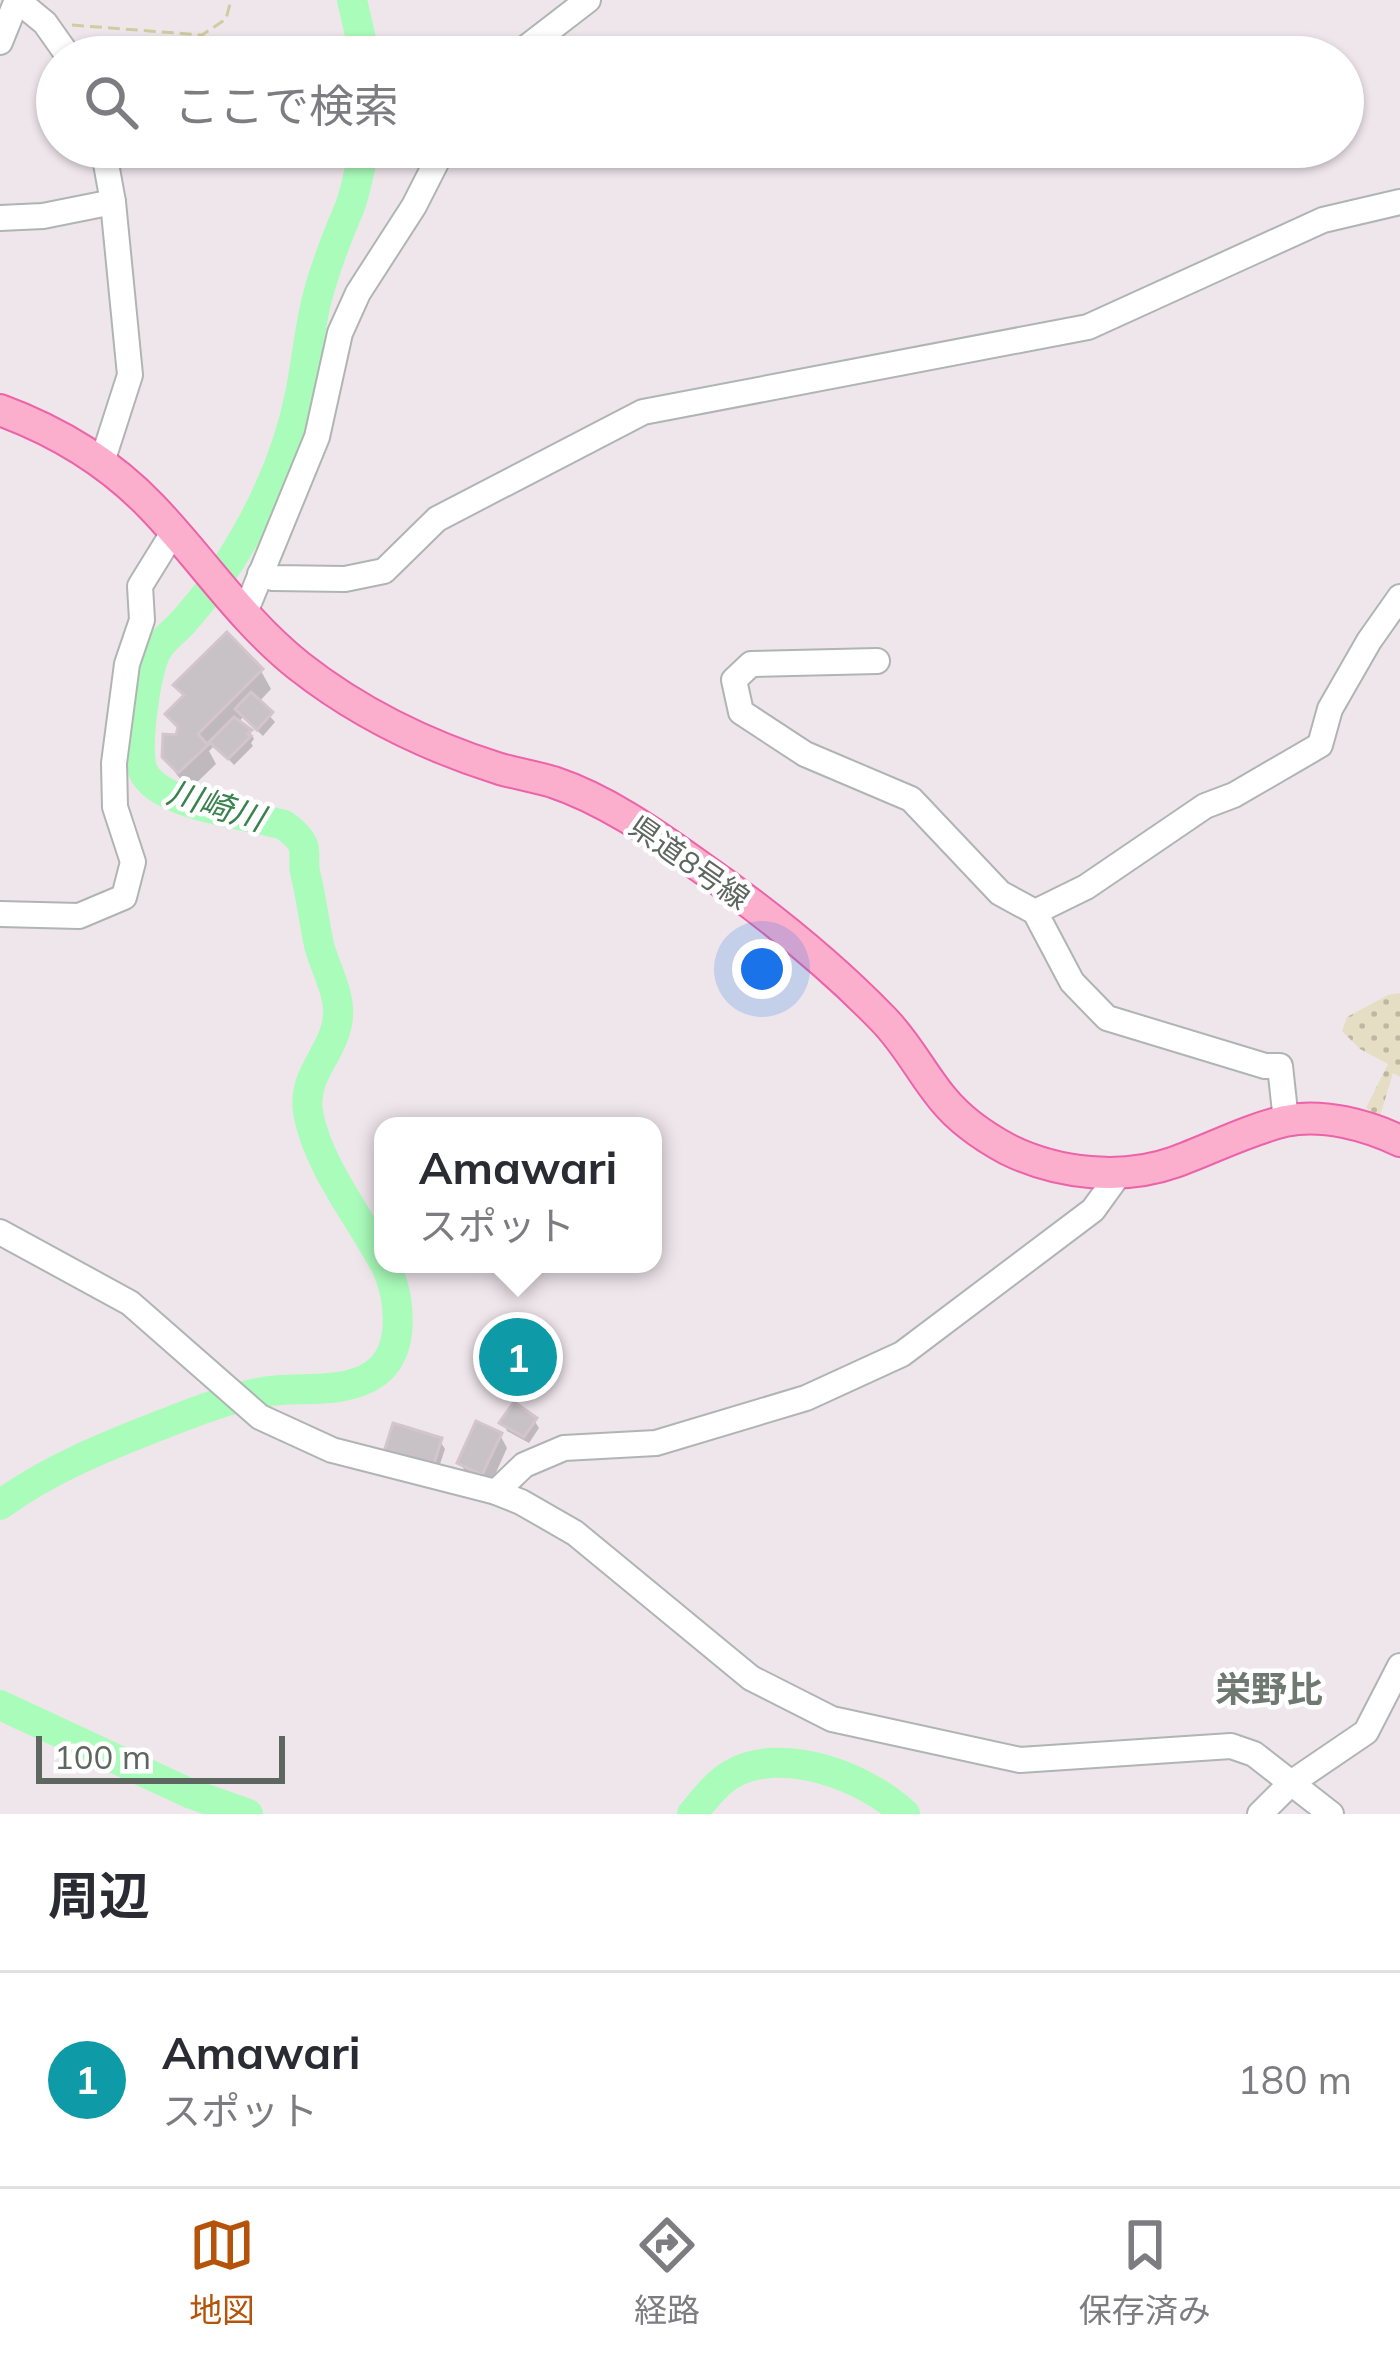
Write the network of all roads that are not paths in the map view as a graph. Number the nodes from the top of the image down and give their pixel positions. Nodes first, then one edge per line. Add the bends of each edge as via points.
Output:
1 (17, 0) edge
2 (588, 0) edge
3 (54, 36) edge
4 (541, 36) edge
5 (0, 42) edge
6 (107, 168) edge
7 (433, 168) edge
8 (113, 202) junction
9 (1400, 202) edge
10 (0, 218) edge
11 (0, 410) edge
12 (102, 462) junction
13 (177, 535) junction
14 (260, 574) junction
15 (1400, 598) edge
16 (237, 606) junction
17 (877, 662) dead end
18 (1035, 912) junction
19 (0, 914) edge
20 (1286, 1121) junction
21 (1400, 1141) edge
22 (1119, 1174) junction
23 (0, 1232) edge
24 (496, 1492) junction
25 (1400, 1666) edge
26 (1292, 1783) junction
27 (1260, 1814) edge
28 (1330, 1814) edge

1 - 3 street
1 - 5 street
2 - 4 street
6 - 8 street
7 - 14 street via 340,333 317,437
8 - 10 street
8 - 12 street via 130,375
9 - 14 street via 1323,220 1088,327 644,412 436,519 384,571 345,579
11 - 12 main road, 県道8号線
12 - 13 main road, 県道8号線
13 - 16 main road, 県道8号線
13 - 19 street via 140,586 142,620 122,704 115,807 133,862 124,897 79,916
14 - 16 street
15 - 18 street via 1330,709 1320,745
16 - 22 main road, 県道8号線 via 279,650 366,713 427,743 583,795 697,864 834,970 979,1132 1048,1165
17 - 18 street via 751,664 734,680 741,712 805,754 911,799 1000,893
18 - 20 street via 1072,982 1107,1018 1280,1066
20 - 21 main road, 県道8号線 via 1341,1122
20 - 22 main road, 県道8号線
22 - 24 street via 1093,1210 902,1354 806,1398 656,1443 564,1448 524,1465
23 - 24 street via 130,1303 260,1417 332,1450
24 - 26 street via 575,1533 751,1678 832,1719 1020,1760 1232,1746
25 - 26 street via 1366,1732
26 - 27 street
26 - 28 street

